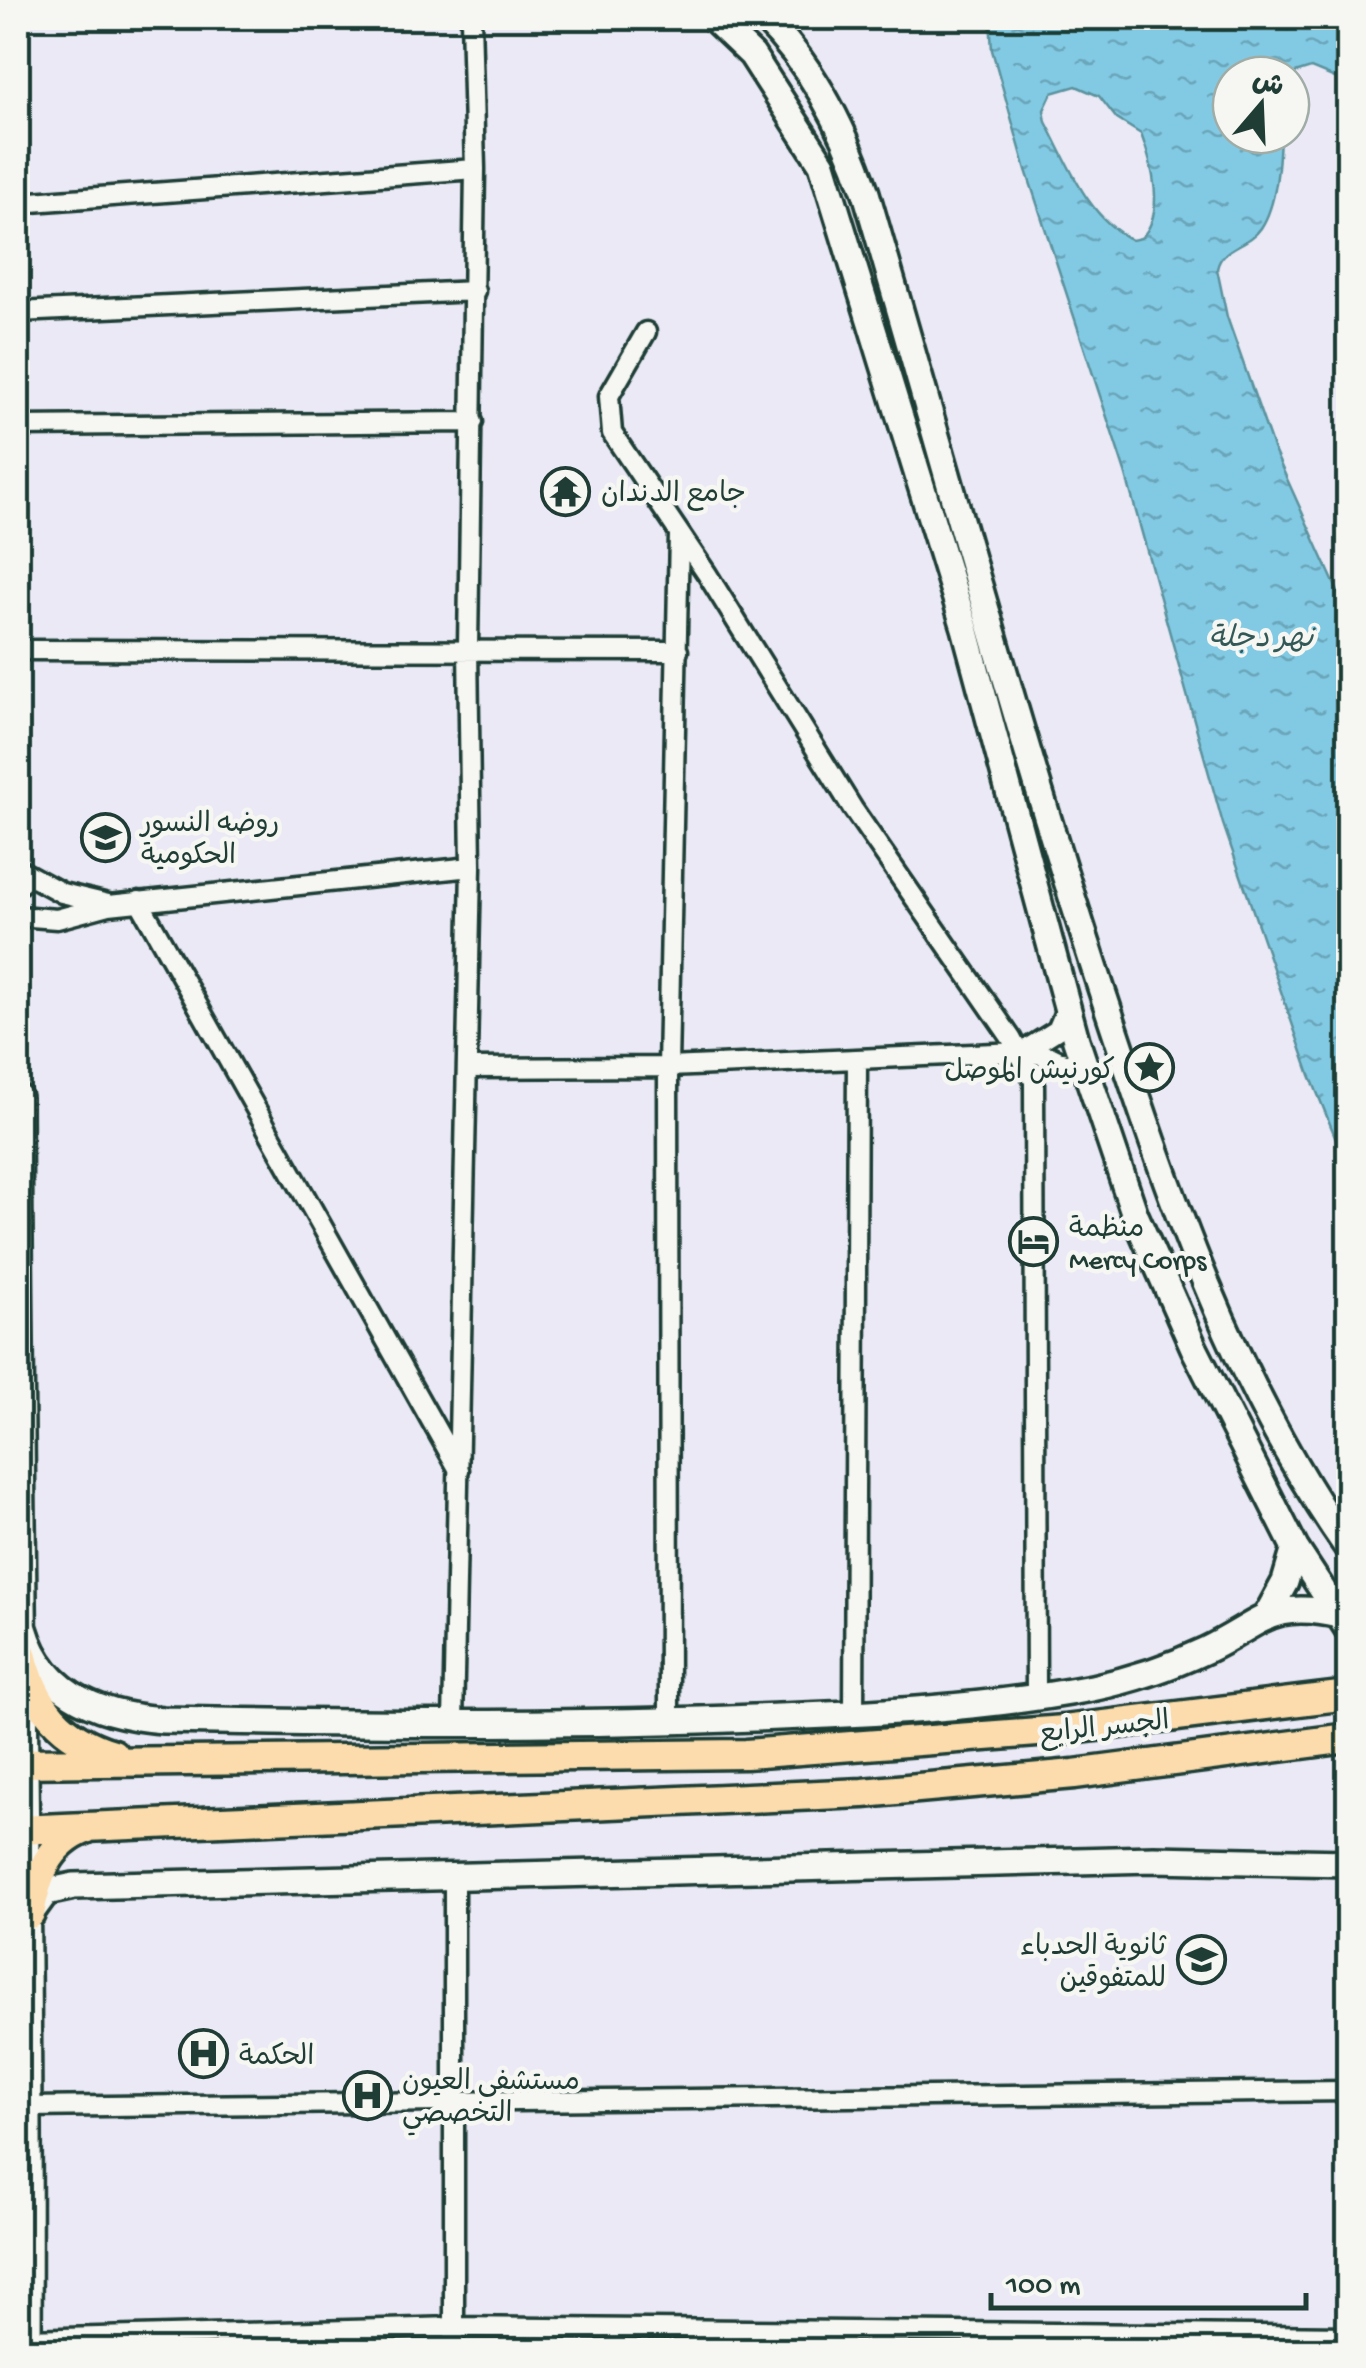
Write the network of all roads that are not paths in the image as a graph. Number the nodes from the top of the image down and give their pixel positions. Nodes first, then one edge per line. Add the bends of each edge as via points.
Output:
1 (470, 18) edge
2 (713, 18) edge
3 (764, 18) edge
4 (475, 169) junction
5 (18, 203) edge
6 (475, 292) junction
7 (18, 312) edge
8 (646, 332) dead end
9 (473, 422) junction
10 (18, 426) edge
11 (679, 534) junction
12 (468, 648) junction
13 (18, 650) edge
14 (678, 651) junction
15 (472, 867) junction
16 (18, 875) edge
17 (139, 901) junction
18 (109, 904) junction
19 (18, 916) edge
20 (1067, 1005) junction
21 (1020, 1052) junction
22 (857, 1059) junction
23 (468, 1068) junction
24 (668, 1068) junction
25 (1087, 1074) junction
26 (18, 1097) edge
27 (459, 1470) junction
28 (1295, 1548) junction
29 (1348, 1548) edge
30 (1268, 1612) junction
31 (21, 1616) junction
32 (1344, 1622) edge
33 (22, 1654) junction
34 (1348, 1695) edge
35 (1036, 1696) junction
36 (854, 1714) junction
37 (669, 1722) junction
38 (453, 1723) junction
39 (1348, 1738) edge
40 (154, 1761) junction
41 (21, 1763) edge
42 (104, 1825) junction
43 (22, 1829) edge
44 (1348, 1863) edge
45 (454, 1880) junction
46 (30, 1914) junction
47 (1348, 2091) edge
48 (455, 2103) junction
49 (29, 2107) junction
50 (454, 2327) junction
51 (836, 2331) junction
52 (1348, 2336) edge
53 (28, 2345) edge
54 (454, 2350) edge
55 (836, 2350) edge

1 - 4 street
2 - 20 street via 752,55 822,164 965,628
3 - 29 street via 831,107 857,166 1077,917 1172,1202 1226,1334
4 - 5 street
4 - 6 street
6 - 7 street
6 - 9 street
8 - 11 street via 616,378 608,415 622,450
9 - 10 street
9 - 12 street
11 - 14 street
11 - 21 street via 853,809
12 - 13 street
12 - 14 street
12 - 15 street
14 - 24 street
15 - 17 street
15 - 23 street
16 - 18 street
17 - 18 street
17 - 27 street
18 - 19 street via 57,919
20 - 21 street via 1046,1040
20 - 25 street
21 - 22 street
21 - 25 street via 1050,1056
21 - 35 street via 1036,1099
22 - 24 street
22 - 36 street
23 - 24 street
23 - 27 street
24 - 37 street
25 - 28 street via 1167,1288
26 - 31 street
27 - 38 street
28 - 30 street
28 - 32 street
30 - 32 street via 1296,1609
30 - 35 street via 1173,1664 1115,1683
31 - 33 street
31 - 38 street via 35,1660 54,1683 77,1701 116,1714
33 - 40 main road via 42,1708 64,1732 90,1747
33 - 41 street
34 - 40 main road, الجسر الرابع via 1172,1719 858,1747 634,1757
35 - 36 street
36 - 37 street
37 - 38 street
39 - 42 main road, الجسر الرابع via 862,1793
40 - 41 main road
41 - 43 street
42 - 43 main road, الجسر الرابع
42 - 46 main road via 71,1835 53,1851
43 - 46 street
44 - 45 street via 1154,1860
45 - 46 street via 57,1887
45 - 48 street
46 - 49 street
47 - 48 street
48 - 49 street
48 - 50 street
49 - 53 street
50 - 51 street
50 - 53 street
50 - 54 street
51 - 52 street
51 - 55 street

